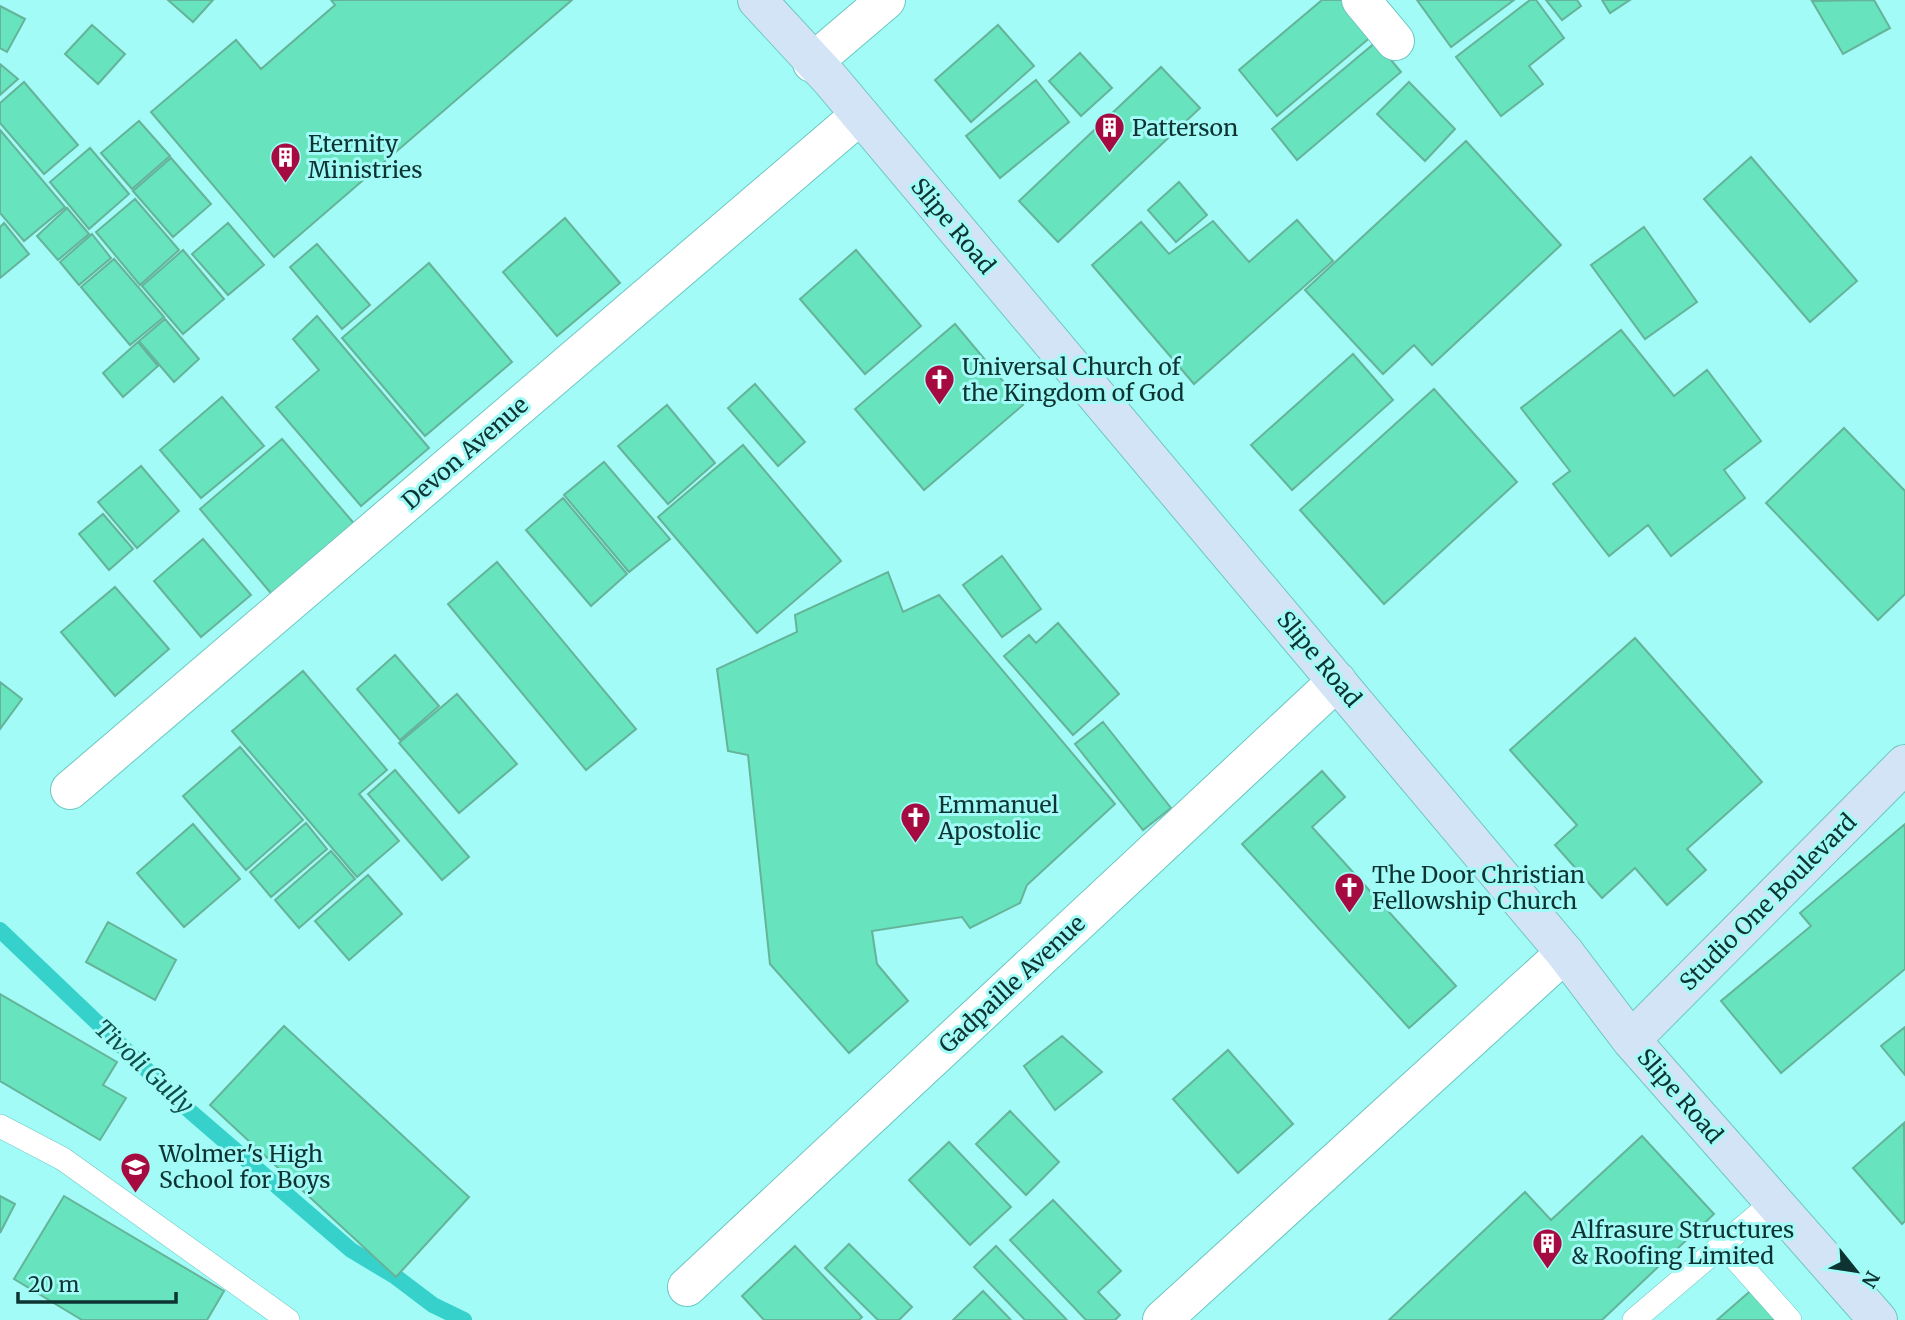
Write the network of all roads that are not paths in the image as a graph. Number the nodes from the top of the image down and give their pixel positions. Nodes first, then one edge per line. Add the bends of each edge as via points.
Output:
1 (757, 0) edge
2 (886, 0) edge
3 (1361, 0) edge
4 (1395, 41) dead end
5 (812, 63) junction
6 (860, 115) junction
7 (1337, 681) junction
8 (1905, 764) edge
9 (70, 790) dead end
10 (1565, 953) junction
11 (1630, 1040) junction
12 (0, 1126) edge
13 (1773, 1202) junction
14 (1723, 1245) junction
15 (687, 1287) dead end
16 (1872, 1318) edge
17 (288, 1320) edge
18 (1162, 1320) edge
19 (1634, 1320) edge
20 (1790, 1320) edge

1 - 5 main road, Slipe Road
2 - 5 street
3 - 4 street
5 - 6 main road, Slipe Road
6 - 7 main road, Slipe Road
6 - 9 street, Devon Avenue
7 - 10 main road, Slipe Road
7 - 15 street, Gadpaille Avenue
8 - 11 main road, Studio One Boulevard
10 - 11 main road, Slipe Road
10 - 18 street
11 - 13 main road, Slipe Road
12 - 17 lane via 63,1159
13 - 14 lane
13 - 16 main road, Slipe Road
14 - 19 lane
14 - 20 lane

